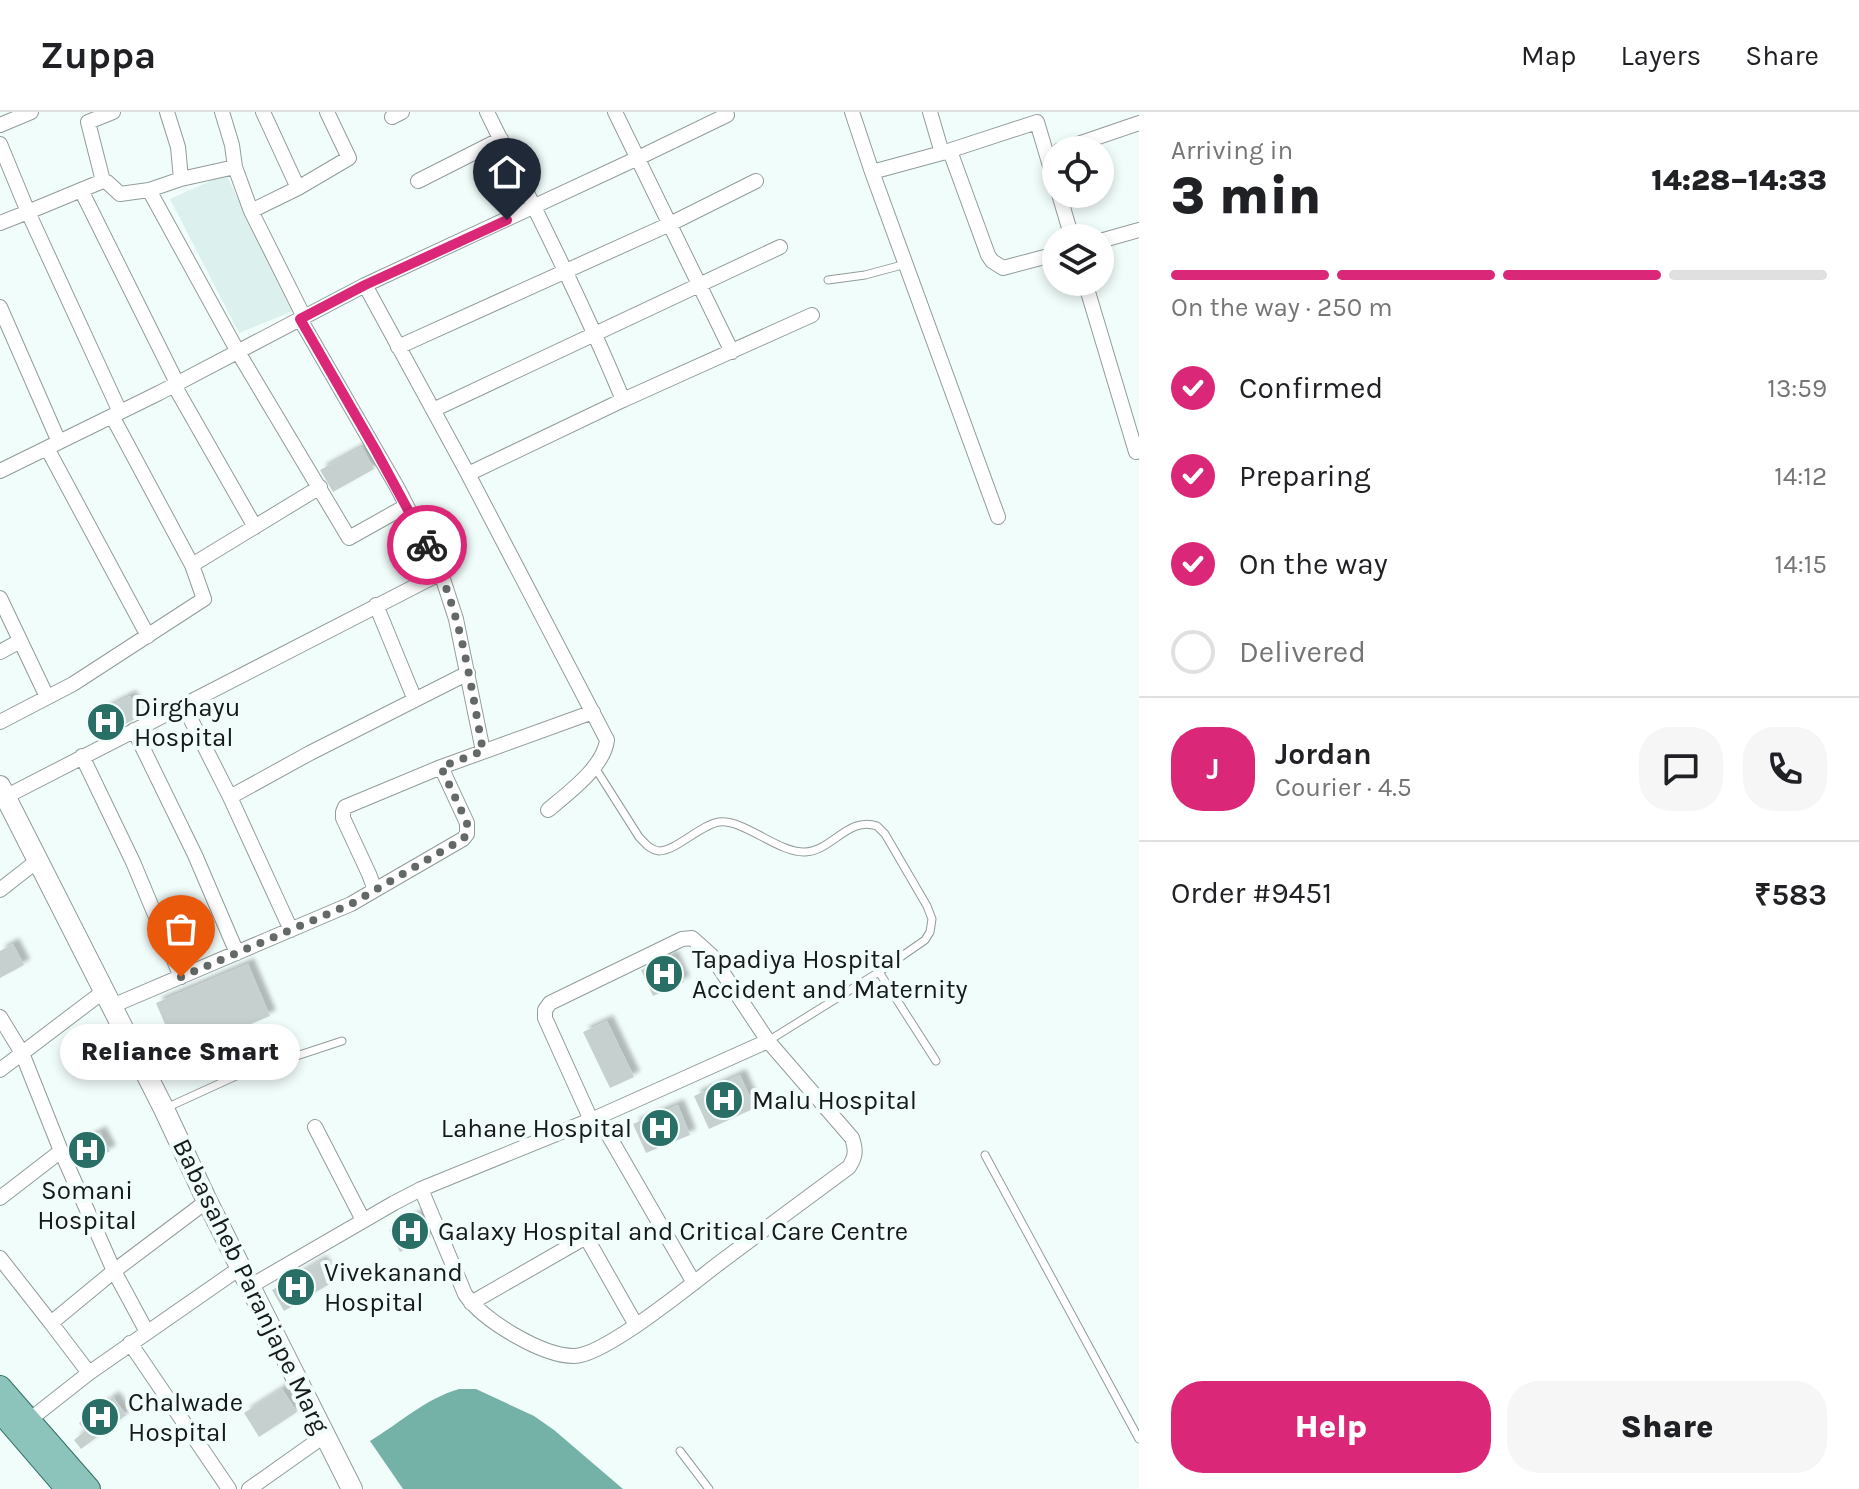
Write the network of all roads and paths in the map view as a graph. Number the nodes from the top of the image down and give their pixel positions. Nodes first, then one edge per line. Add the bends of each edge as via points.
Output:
1 (31, 112) edge
2 (113, 112) edge
3 (167, 112) edge
4 (222, 112) edge
5 (263, 112) edge
6 (327, 112) edge
7 (487, 112) edge
8 (615, 112) edge
9 (852, 112) edge
10 (930, 112) edge
11 (727, 115) dead end
12 (87, 117) edge
13 (1037, 117) edge
14 (8, 119) edge
15 (1139, 123) edge
16 (1046, 136) edge
17 (1101, 136) edge
18 (501, 139) junction
19 (0, 144) edge
20 (946, 152) junction
21 (638, 158) junction
22 (4, 165) edge
23 (235, 167) junction
24 (872, 172) junction
25 (181, 179) junction
26 (103, 181) junction
27 (418, 181) dead end
28 (756, 181) dead end
29 (298, 188) junction
30 (81, 190) junction
31 (149, 190) junction
32 (534, 207) junction
33 (251, 211) junction
34 (28, 212) junction
35 (0, 223) edge
36 (670, 224) junction
37 (1139, 230) edge
38 (1114, 237) edge
39 (780, 247) dead end
40 (1042, 258) edge
41 (906, 264) junction
42 (566, 270) junction
43 (828, 280) dead end
44 (365, 285) junction
45 (699, 285) junction
46 (1089, 296) edge
47 (0, 307) edge
48 (812, 315) dead end
49 (302, 318) junction
50 (596, 334) junction
51 (398, 347) junction
52 (238, 352) junction
53 (732, 352) junction
54 (176, 384) junction
55 (623, 400) junction
56 (433, 410) junction
57 (116, 414) junction
58 (53, 445) junction
59 (1136, 452) dead end
60 (0, 471) edge
61 (468, 474) junction
62 (320, 487) junction
63 (406, 506) junction
64 (998, 517) dead end
65 (255, 527) junction
66 (192, 565) junction
67 (441, 573) junction
68 (0, 598) edge
69 (376, 605) junction
70 (148, 636) junction
71 (20, 641) junction
72 (0, 652) edge
73 (468, 673) junction
74 (47, 697) junction
75 (415, 700) junction
76 (183, 704) junction
77 (593, 712) junction
78 (0, 722) edge
79 (134, 730) junction
80 (483, 751) junction
81 (82, 756) junction
82 (594, 766) junction
83 (441, 767) junction
84 (3, 791) edge
85 (230, 797) junction
86 (548, 810) dead end
87 (37, 861) junction
88 (0, 890) edge
89 (375, 890) junction
90 (291, 930) junction
91 (237, 953) junction
92 (879, 972) junction
93 (181, 977) junction
94 (108, 998) junction
95 (0, 1017) edge
96 (342, 1041) dead end
97 (768, 1041) junction
98 (22, 1053) junction
99 (936, 1061) dead end
100 (0, 1070) edge
101 (164, 1109) junction
102 (594, 1118) junction
103 (315, 1127) dead end
104 (61, 1151) junction
105 (985, 1155) dead end
106 (421, 1189) junction
107 (0, 1198) edge
108 (207, 1201) junction
109 (363, 1220) junction
110 (0, 1258) edge
111 (240, 1268) junction
112 (114, 1271) junction
113 (694, 1283) junction
114 (249, 1287) junction
115 (471, 1303) junction
116 (51, 1323) junction
117 (636, 1325) junction
118 (147, 1332) junction
119 (130, 1343) junction
120 (89, 1373) junction
121 (0, 1387) edge
122 (0, 1411) edge
123 (28, 1421) junction
124 (324, 1436) junction
125 (1139, 1439) edge
126 (680, 1451) dead end
127 (79, 1488) edge
128 (229, 1489) edge
129 (249, 1489) edge
130 (352, 1489) edge
131 (709, 1489) edge

1 - 14 street
2 - 12 street
3 - 25 street
4 - 23 street
5 - 29 street
6 - 29 street via 349,158
7 - 18 street
8 - 21 street
9 - 24 street
10 - 20 street
11 - 21 street
12 - 26 street
13 - 16 street
13 - 20 street
15 - 17 street
18 - 27 street
18 - 32 street
19 - 22 street
20 - 24 street
20 - 40 street via 992,261 1003,268
21 - 32 street
21 - 36 street
22 - 34 street
23 - 25 street
23 - 33 street
24 - 41 street
25 - 31 street
26 - 30 street
26 - 31 street via 120,194
28 - 36 street
29 - 33 street
30 - 34 street
30 - 54 street
31 - 52 street
32 - 42 street
32 - 44 street
33 - 49 street
34 - 35 street
34 - 57 street
36 - 42 street
36 - 45 street
37 - 38 street
39 - 45 street
41 - 43 lane
41 - 64 street
42 - 50 street
42 - 51 street
44 - 49 street
44 - 51 street
45 - 50 street
45 - 53 street
46 - 59 street
47 - 58 street
48 - 53 street
49 - 52 street
49 - 63 street
50 - 55 street
50 - 56 street
51 - 56 street
52 - 54 street
52 - 62 street
53 - 55 street
54 - 57 street
54 - 65 street
55 - 61 street
56 - 61 street
57 - 58 street
57 - 66 street
58 - 60 street
58 - 70 street
61 - 77 street
62 - 63 street via 349,538
62 - 65 street
63 - 67 street
65 - 66 street
66 - 70 street via 204,599
67 - 69 street
67 - 73 street
68 - 71 street
69 - 75 street
69 - 76 street
70 - 74 street
71 - 72 street
71 - 74 street
73 - 75 street
73 - 80 street
74 - 78 street
75 - 85 street
76 - 79 street
76 - 85 street
77 - 80 street
77 - 82 street via 607,740
79 - 81 street
79 - 91 street
80 - 83 street
81 - 84 street
81 - 93 street
82 - 86 street
82 - 92 lane via 639,837 659,851 717,822 803,852 862,824 877,826 932,919 925,940
83 - 89 street via 467,834
83 - 89 street via 345,807 343,818
84 - 87 street, Babasaheb Paranjape Marg
85 - 90 street
87 - 88 street
87 - 94 street, Babasaheb Paranjape Marg
89 - 90 street
90 - 91 street
91 - 93 street
92 - 97 lane
92 - 99 lane
93 - 94 street
94 - 98 street
94 - 101 street, Babasaheb Paranjape Marg
95 - 98 street
96 - 101 lane via 226,1079
97 - 102 street
97 - 102 street via 711,955 692,938 682,939 545,1010
97 - 113 street via 852,1138 854,1158 849,1167
98 - 100 street
98 - 104 street
101 - 108 street, Babasaheb Paranjape Marg
102 - 106 street
102 - 113 street
103 - 109 street
104 - 107 street
104 - 112 street
105 - 125 lane
106 - 109 street
106 - 115 street
108 - 111 street, Babasaheb Paranjape Marg
108 - 112 street
109 - 114 street
110 - 116 street
111 - 114 street, Babasaheb Paranjape Marg
111 - 118 street
112 - 116 street
112 - 118 street
113 - 117 street
114 - 124 street, Babasaheb Paranjape Marg
115 - 117 street via 509,1332 574,1356 591,1352
115 - 117 street via 586,1237
116 - 120 street
118 - 119 street
119 - 120 street
119 - 128 street
120 - 123 street
121 - 123 main road
122 - 127 main road
123 - 127 main road
124 - 129 street
124 - 130 street, Babasaheb Paranjape Marg
126 - 131 lane

